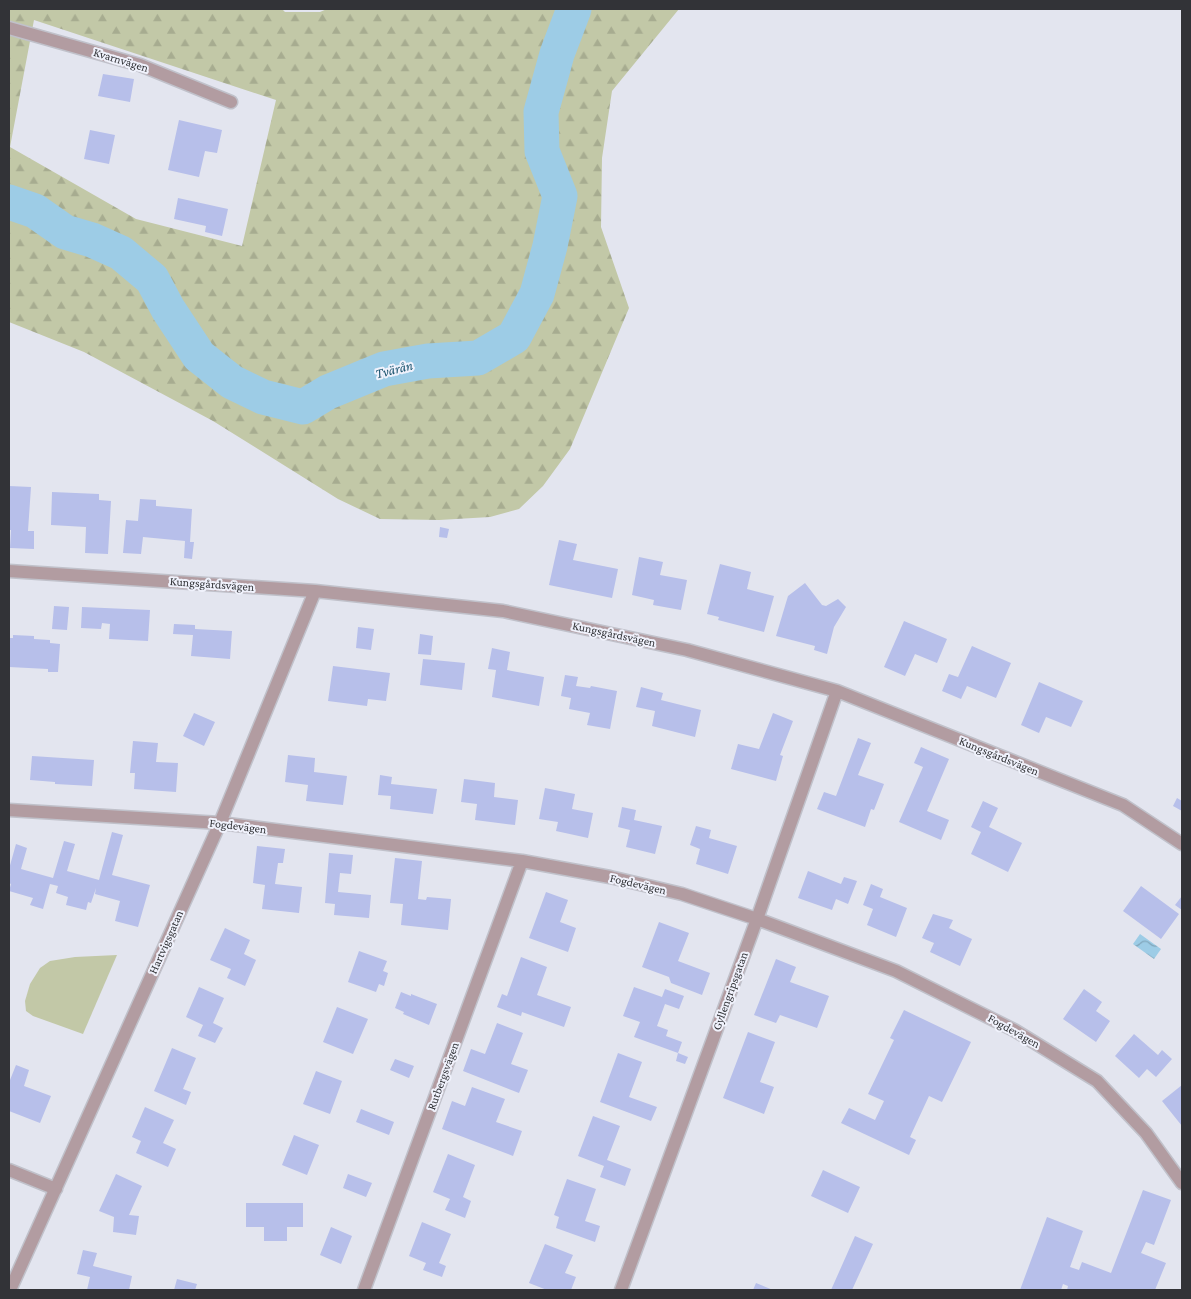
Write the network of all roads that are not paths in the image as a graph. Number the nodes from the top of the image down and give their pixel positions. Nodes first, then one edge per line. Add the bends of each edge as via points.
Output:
1 (9, 28) edge
2 (231, 102) dead end
3 (9, 571) edge
4 (315, 591) junction
5 (837, 691) junction
6 (9, 810) edge
7 (220, 823) junction
8 (1182, 844) edge
9 (522, 861) junction
10 (756, 919) junction
11 (9, 1170) edge
12 (1182, 1183) edge
13 (56, 1189) junction
14 (10, 1290) edge
15 (364, 1290) edge
16 (621, 1290) edge

1 - 2 street, Kvarnvägen via 140,65
3 - 4 street, Kungsgårdsvägen
4 - 5 street, Kungsgårdsvägen via 503,611 687,650
4 - 7 street, Hartvigsgatan
5 - 8 street, Kungsgårdsvägen via 1123,806
5 - 10 street, Gyllengripsgatan
6 - 7 street, Fogdevägen
7 - 9 street, Fogdevägen
7 - 13 street, Hartvigsgatan
9 - 10 street, Fogdevägen via 682,894
9 - 15 street, Rutbergsvägen
10 - 12 street, Fogdevägen via 896,971 1014,1030 1097,1081 1146,1133
10 - 16 street, Gyllengripsgatan
11 - 13 street
13 - 14 street, Hartvigsgatan

